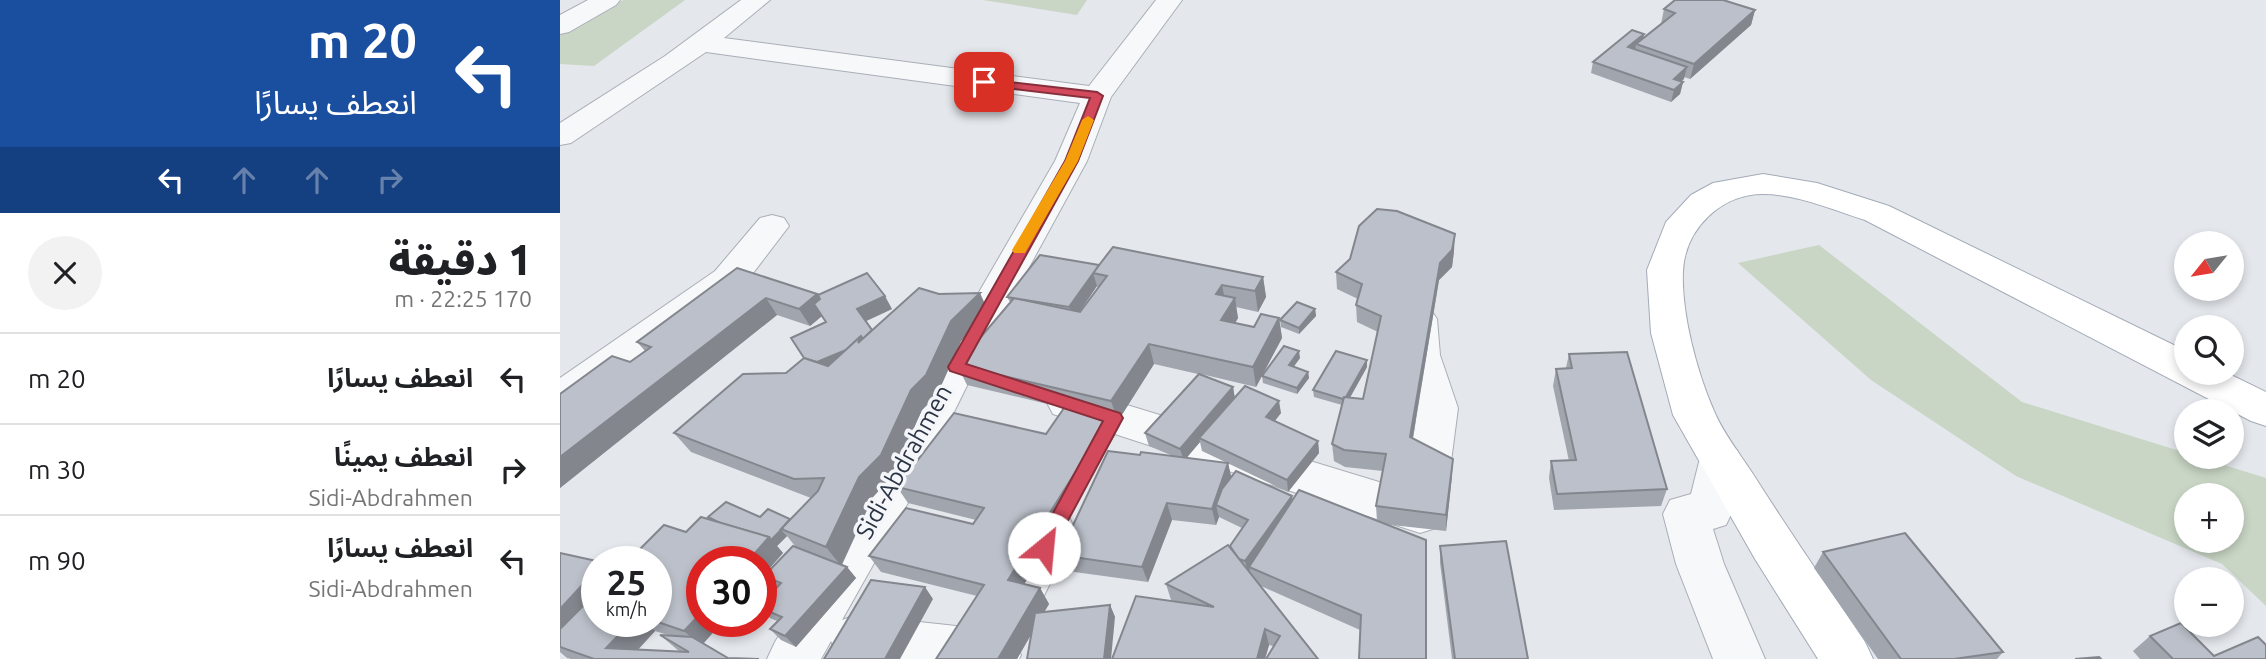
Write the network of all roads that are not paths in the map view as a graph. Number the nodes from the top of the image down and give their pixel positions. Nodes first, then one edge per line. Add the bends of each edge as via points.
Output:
1 (607, 0) edge
2 (757, 0) edge
3 (1169, 0) edge
4 (560, 26) edge
5 (701, 43) junction
6 (1097, 96) junction
7 (560, 136) edge
8 (772, 226) dead end
9 (1418, 312) edge
10 (2174, 363) edge
11 (956, 367) junction
12 (996, 380) edge
13 (2216, 385) edge
14 (1035, 393) edge
15 (560, 399) edge
16 (2266, 410) edge
17 (1094, 454) junction
18 (1721, 462) junction
19 (799, 646) edge
20 (997, 657) edge
21 (1739, 659) edge
22 (1847, 659) edge

1 - 4 street
2 - 5 street
3 - 6 street, Sidi-Abdrahmen
5 - 6 street
5 - 7 street
6 - 11 street, Sidi-Abdrahmen via 1071,161
8 - 15 street via 728,280
9 - 17 street via 1420,355 1437,408 1419,534
10 - 18 main road via 1877,213 1817,193 1763,184 1725,190 1703,202 1678,230 1665,270 1670,333 1690,403
11 - 12 street
11 - 19 street, Sidi-Abdrahmen via 902,472
13 - 16 main road
14 - 17 street
17 - 20 street
18 - 21 street via 1710,511 1686,514 1700,564
18 - 22 main road
19 - 20 street

